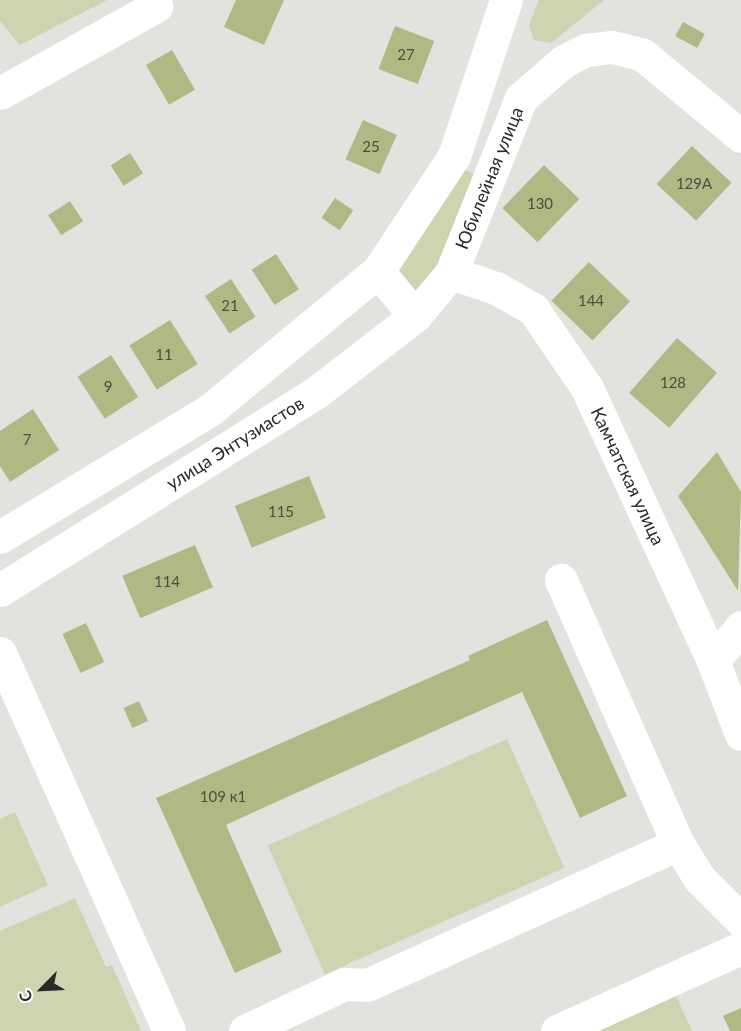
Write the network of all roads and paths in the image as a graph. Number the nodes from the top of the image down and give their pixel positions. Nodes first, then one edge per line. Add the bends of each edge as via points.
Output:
1 (506, 0) edge
2 (156, 6) dead end
3 (0, 93) edge
4 (741, 136) edge
5 (454, 156) junction
6 (492, 172) junction
7 (378, 271) junction
8 (451, 273) junction
9 (415, 316) junction
10 (75, 490) junction
11 (99, 526) junction
12 (0, 537) edge
13 (561, 580) dead end
14 (0, 590) edge
15 (741, 627) edge
16 (0, 653) edge
17 (713, 661) junction
18 (741, 734) edge
19 (678, 844) junction
20 (741, 920) edge
21 (741, 948) edge
22 (168, 1031) edge
23 (246, 1031) edge
24 (557, 1031) edge

1 - 5 street
2 - 3 street
4 - 6 street, Юбилейная улица via 643,55 612,47 586,50 556,67 521,98
5 - 6 street
5 - 7 street
6 - 8 street, Юбилейная улица
7 - 9 street
7 - 10 street via 211,409
8 - 9 street, улица Энтузиастов
8 - 17 street, Камчатская улица via 496,288 532,309 587,388
9 - 11 street, улица Энтузиастов via 318,391
10 - 11 street
10 - 12 street
11 - 14 street, улица Энтузиастов
13 - 19 street
15 - 17 street
16 - 22 street
17 - 18 street, Камчатская улица
19 - 20 street via 699,878
19 - 23 street via 367,985 344,984
21 - 24 street

